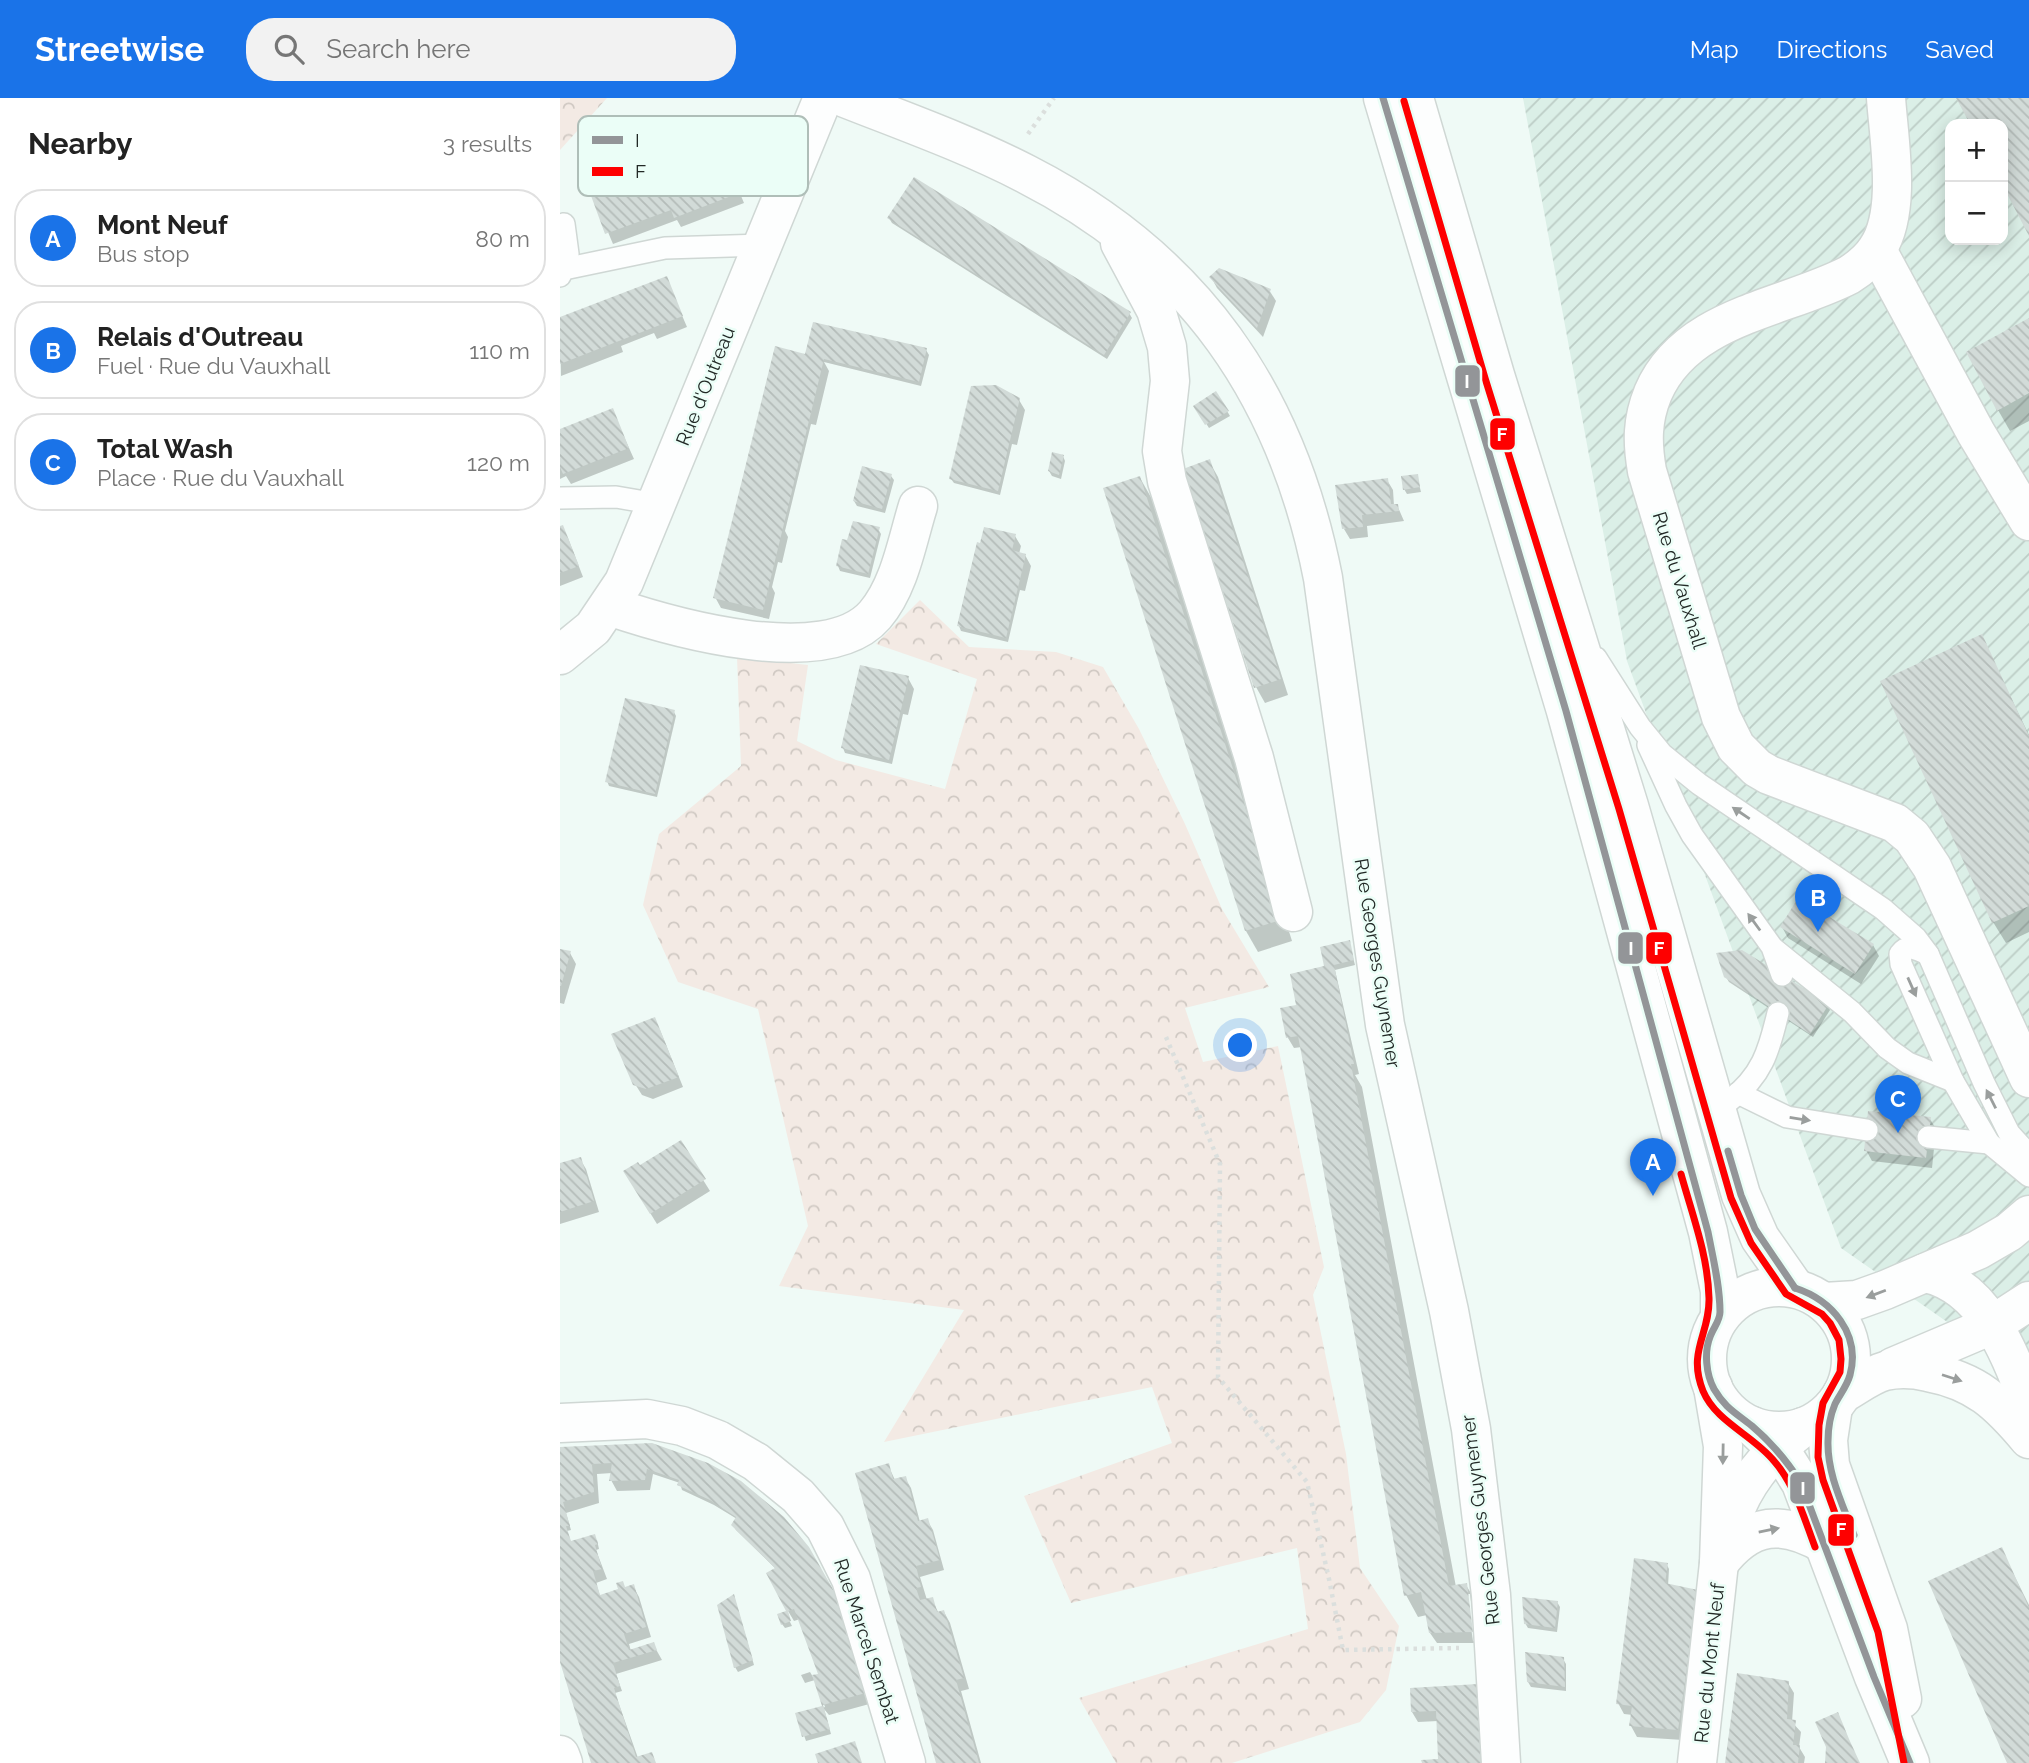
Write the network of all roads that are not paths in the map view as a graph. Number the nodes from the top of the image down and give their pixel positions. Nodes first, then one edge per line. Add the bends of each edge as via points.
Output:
1 (823, 98) edge
2 (845, 98) edge
3 (1383, 98) edge
4 (1414, 98) edge
5 (1886, 98) edge
6 (808, 135) edge
7 (783, 196) edge
8 (564, 224) dead end
9 (1110, 226) junction
10 (763, 245) junction
11 (1877, 250) junction
12 (562, 272) edge
13 (560, 498) edge
14 (657, 504) junction
15 (918, 506) dead end
16 (2029, 521) edge
17 (609, 606) junction
18 (1572, 622) junction
19 (560, 655) edge
20 (1640, 727) junction
21 (1293, 912) dead end
22 (1772, 947) junction
23 (1928, 954) junction
24 (1782, 975) dead end
25 (1778, 1013) dead end
26 (2023, 1068) edge
27 (1953, 1081) junction
28 (2029, 1096) edge
29 (1727, 1102) junction
30 (1867, 1129) dead end
31 (1928, 1137) dead end
32 (1989, 1143) junction
33 (2029, 1155) edge
34 (2029, 1176) edge
35 (2029, 1214) edge
36 (2029, 1235) edge
37 (1978, 1250) junction
38 (1926, 1273) junction
39 (1810, 1295) junction
40 (2029, 1301) edge
41 (2029, 1314) edge
42 (1720, 1317) junction
43 (1992, 1325) junction
44 (1885, 1371) junction
45 (1713, 1387) junction
46 (2029, 1405) edge
47 (1801, 1420) junction
48 (560, 1423) edge
49 (2029, 1439) edge
50 (1826, 1545) junction
51 (1719, 1563) junction
52 (560, 1755) edge
53 (562, 1763) edge
54 (905, 1763) edge
55 (1501, 1763) edge
56 (1698, 1763) edge
57 (1913, 1763) edge

1 - 6 street, Rue d'Outreau
2 - 9 street, Rue Georges Guynemer via 1006,164
3 - 42 street via 1589,791 1708,1232 1720,1291
4 - 18 street
5 - 11 street, Rue du Vauxhall via 1890,207
7 - 10 street, Rue d'Outreau
8 - 12 lane via 568,254
9 - 21 street, Rue Georges Guynemer via 1147,290 1163,330 1170,381 1162,451 1167,481 1250,745
9 - 55 street, Rue Georges Guynemer via 1181,285 1231,349 1286,448 1308,514 1323,578 1385,1025 1446,1300 1481,1498
10 - 12 lane via 665,248
10 - 14 street, Rue d'Outreau
11 - 16 street
11 - 26 street, Rue du Vauxhall via 1842,278 1726,324 1679,353 1658,381 1647,408 1642,437 1647,471 1721,717 1736,747 1769,775 1885,818 1912,837 1931,867
13 - 14 lane via 616,497
14 - 17 street, Rue d'Outreau
15 - 17 street via 892,589 875,615 852,633 819,642 771,642 693,630
17 - 19 street, Rue d'Outreau via 582,639
18 - 20 lane
18 - 29 street
22 -> 20 lane via 1692,835
23 -> 20 lane via 1883,909 1690,777 1662,754
22 - 24 lane
22 - 27 lane via 1852,1012 1887,1048 1908,1063
23 -> 27 lane via 1911,947 1903,949 1901,964
33 -> 23 lane via 2009,1133 1983,1083
25 - 29 lane via 1767,1054 1751,1080
26 - 28 street, Rue du Vauxhall
27 - 32 lane
29 -> 30 lane
29 - 39 street via 1741,1195 1750,1218 1760,1238
31 - 32 lane
32 - 34 lane
35 - 37 street via 2009,1233
36 - 37 street
37 - 38 street
38 -> 39 street via 1865,1298
38 - 43 street via 1963,1291
39 - 42 street via 1774,1286 1753,1291
39 - 47 street via 1839,1317 1850,1345 1852,1367
40 - 43 street
41 - 43 street
42 - 45 street via 1707,1351
43 - 44 street
43 - 46 street
44 - 47 street
44 -> 49 street via 1923,1371 1969,1384 2000,1406
45 - 47 street via 1729,1410
45 -> 51 street, Rue du Mont Neuf via 1723,1446
47 - 50 street via 1801,1483
47 - 51 street, Rue du Mont Neuf via 1747,1484
47 - 57 street via 1828,1440 1830,1465 1888,1629
48 - 54 street, Rue Marcel Sembat via 647,1419 701,1432 756,1462 814,1512 851,1579
51 -> 50 street, Rue du Mont Neuf via 1738,1542 1768,1529 1793,1529
50 - 57 street via 1866,1656
51 - 56 street, Rue du Mont Neuf
52 - 53 street

